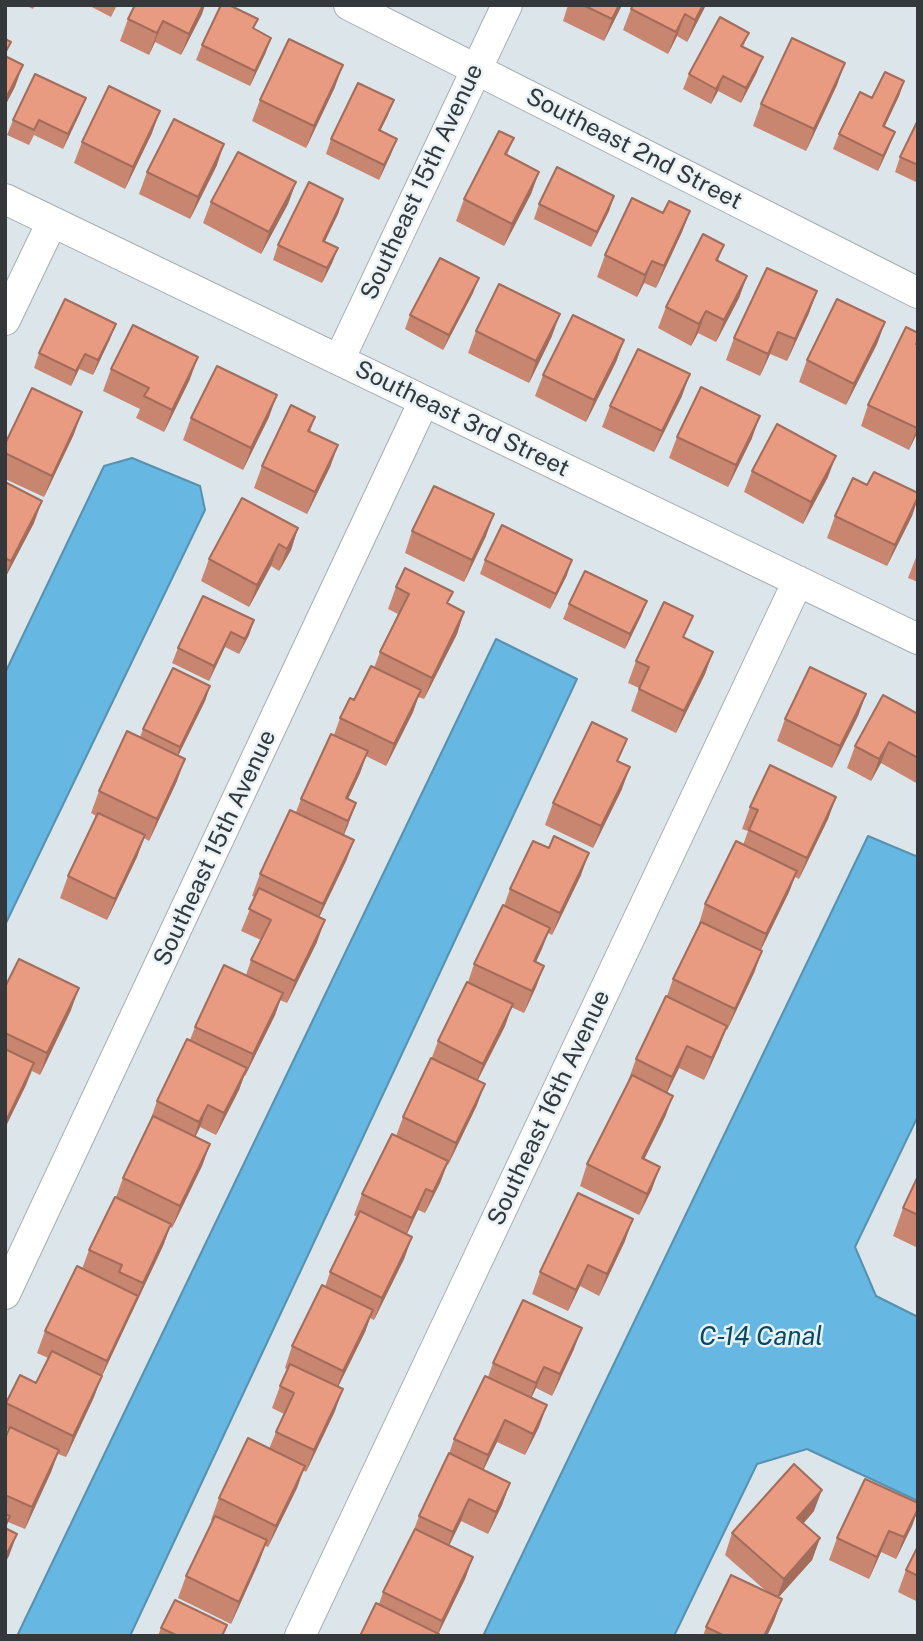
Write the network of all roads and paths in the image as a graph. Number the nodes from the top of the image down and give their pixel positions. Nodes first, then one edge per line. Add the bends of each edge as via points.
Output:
1 (349, 5) edge
2 (507, 5) edge
3 (476, 69) junction
4 (5, 199) edge
5 (52, 222) junction
6 (918, 293) edge
7 (5, 320) edge
8 (338, 360) junction
9 (424, 401) junction
10 (797, 581) junction
11 (918, 639) edge
12 (5, 1294) edge
13 (300, 1636) edge

1 - 3 street, Southeast 2nd Street
2 - 3 street, Southeast 15th Avenue
3 - 6 street, Southeast 2nd Street
3 - 8 street, Southeast 15th Avenue
4 - 5 street, Southeast 3rd Street
5 - 7 street
5 - 8 street, Southeast 3rd Street
8 - 9 street, Southeast 3rd Street
9 - 10 street, Southeast 3rd Street
9 - 12 street, Southeast 15th Avenue
10 - 11 street, Southeast 3rd Street
10 - 13 street, Southeast 16th Avenue

